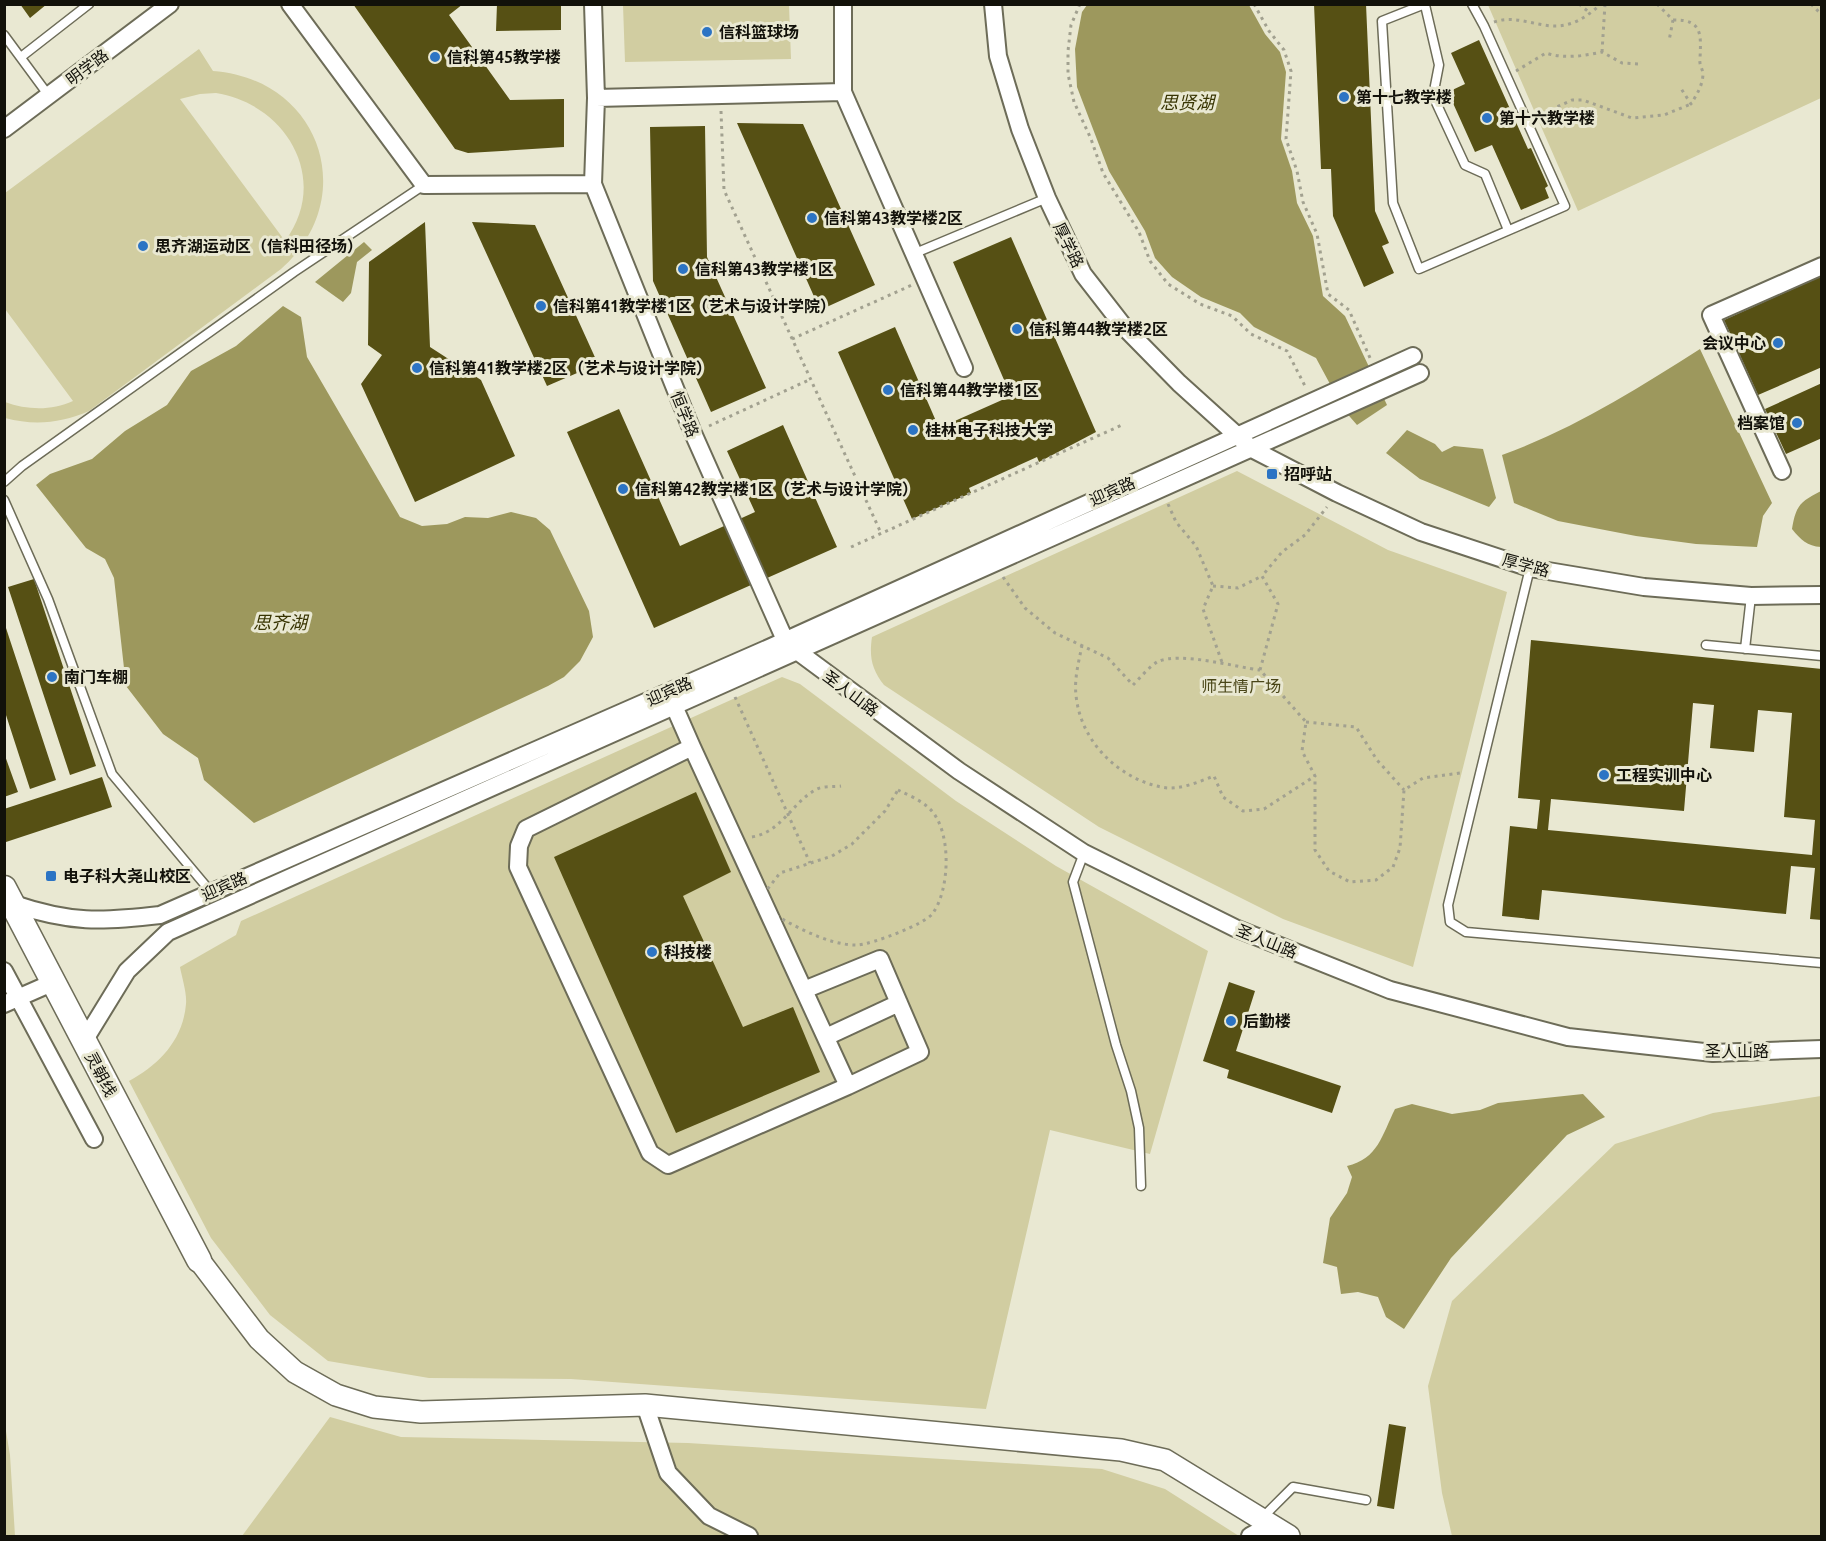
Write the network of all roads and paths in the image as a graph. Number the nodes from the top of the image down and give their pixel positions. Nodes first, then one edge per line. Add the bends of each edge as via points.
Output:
1 (88, 4) edge
2 (170, 4) edge
3 (290, 4) edge
4 (593, 4) edge
5 (843, 4) edge
6 (993, 4) edge
7 (1080, 4) edge
8 (1254, 4) edge
9 (1472, 4) edge
10 (1579, 4) edge
11 (1603, 4) edge
12 (1657, 4) edge
13 (1811, 4) edge
14 (1425, 5) edge
15 (1590, 13) junction
16 (1821, 15) edge
17 (1673, 20) junction
18 (1484, 26) junction
19 (4, 35) edge
20 (1669, 41) dead end
21 (1602, 52) junction
22 (21, 57) junction
23 (1640, 64) dead end
24 (1507, 77) junction
25 (1680, 87) dead end
26 (843, 92) junction
27 (49, 96) junction
28 (721, 96) junction
29 (596, 98) junction
30 (1691, 104) junction
31 (1527, 121) junction
32 (4, 129) edge
33 (593, 184) junction
34 (424, 185) junction
35 (1047, 198) junction
36 (1508, 230) junction
37 (913, 254) junction
38 (1821, 266) edge
39 (925, 279) junction
40 (792, 339) junction
41 (1413, 356) dead end
42 (964, 368) dead end
43 (1376, 373) junction
44 (1420, 374) dead end
45 (810, 379) junction
46 (1313, 401) junction
47 (1122, 425) dead end
48 (693, 433) junction
49 (1234, 435) junction
50 (1252, 449) junction
51 (1782, 471) dead end
52 (4, 482) edge
53 (1162, 488) junction
54 (1337, 494) junction
55 (4, 500) edge
56 (881, 534) junction
57 (851, 547) dead end
58 (993, 563) junction
59 (1530, 568) junction
60 (1262, 576) junction
61 (1213, 586) junction
62 (1750, 596) junction
63 (1821, 596) edge
64 (791, 645) junction
65 (1082, 645) junction
66 (1706, 645) dead end
67 (1745, 649) junction
68 (1821, 657) edge
69 (1224, 666) junction
70 (1260, 670) junction
71 (728, 682) junction
72 (674, 706) junction
73 (1306, 722) junction
74 (692, 747) junction
75 (1460, 773) dead end
76 (1315, 776) junction
77 (841, 786) dead end
78 (1404, 790) junction
79 (788, 815) junction
80 (745, 838) dead end
81 (1084, 853) junction
82 (810, 863) junction
83 (211, 892) junction
84 (9, 896) edge
85 (1821, 963) edge
86 (4, 971) edge
87 (54, 982) junction
88 (804, 990) junction
89 (11, 1001) edge
90 (899, 1003) junction
91 (826, 1037) junction
92 (84, 1041) junction
93 (1821, 1049) edge
94 (848, 1086) junction
95 (94, 1139) dead end
96 (1141, 1186) dead end
97 (199, 1260) joint
98 (645, 1406) junction
99 (1366, 1500) dead end
100 (1260, 1527) edge
101 (749, 1536) edge
102 (1289, 1536) edge

1 - 22 lane
2 - 27 street, 明学路
3 - 34 street
4 - 29 street, 恒学路
5 - 26 street
6 - 35 street, 厚学路 via 998,56 1020,129
7 - 46 path via 1071,25 1068,51 1074,102 1103,173 1139,232 1150,261 1168,284 1200,304 1232,316 1251,334 1287,351
8 - 43 path via 1284,50 1291,71 1286,139 1303,202 1317,234 1328,294 1349,310
9 - 18 lane
10 - 15 path
11 - 15 path
11 - 21 path
12 - 17 path
13 - 16 path
14 - 36 lane via 1439,65 1433,96 1465,165 1485,174
14 - 36 lane via 1382,21 1393,203 1419,269
15 - 18 path via 1570,24 1556,26 1506,17
17 - 20 path
17 - 30 path via 1686,20 1702,37 1699,61 1703,72 1700,89
18 - 24 lane
19 - 22 lane
21 - 23 path via 1622,63
21 - 24 path via 1556,57 1546,53
22 - 27 lane
24 - 31 lane
25 - 30 path
26 - 28 street
26 - 37 street
27 - 32 street, 明学路
28 - 29 street
28 - 40 path via 724,190
29 - 33 street, 恒学路
30 - 31 path via 1664,115 1632,118 1583,100 1572,100
31 - 36 lane via 1565,206
33 - 34 street
33 - 48 street, 恒学路
34 - 52 lane via 294,272
35 - 37 lane
35 - 49 street, 厚学路 via 1083,274 1125,328
37 - 39 street
38 - 51 street via 1711,315
39 - 40 path
39 - 42 street
40 - 45 path
41 - 43 street, 迎宾路
43 - 46 street, 迎宾路
44 - 50 street, 迎宾路
45 - 48 path
45 - 56 path
46 - 49 street, 迎宾路
47 - 56 path
48 - 64 street, 恒学路
49 - 50 street, 厚学路
49 - 64 street, 迎宾路
50 - 53 street, 迎宾路
50 - 54 street, 厚学路
53 - 58 street, 迎宾路
53 - 61 path via 1176,522 1196,546
54 - 59 street, 厚学路 via 1421,532
54 - 60 path via 1305,535 1282,552
55 - 83 lane via 48,599 112,774
56 - 57 path
58 - 64 street, 迎宾路
58 - 65 path via 1025,608 1055,633
59 - 62 street, 厚学路 via 1644,587
59 - 85 lane via 1448,905 1450,922 1466,932
60 - 61 path via 1238,588
60 - 70 path via 1278,604
61 - 69 path via 1203,609
62 - 63 street, 厚学路
62 - 67 lane
64 - 71 street, 迎宾路
64 - 81 street, 圣人山路 via 959,771
64 - 83 street, 迎宾路
65 - 69 path via 1108,658 1133,685 1158,662 1191,657
65 - 76 path via 1076,694 1081,719 1092,744 1134,777 1162,788 1214,776 1223,797 1243,811 1264,809
66 - 67 lane
67 - 68 lane
69 - 70 path
70 - 73 path
71 - 72 street, 迎宾路
71 - 79 path
72 - 74 street
72 - 92 street, 迎宾路 via 168,932 127,971
73 - 76 path via 1302,751
73 - 78 path via 1356,727 1377,760
74 - 88 street
74 - 94 street via 526,829 519,846 518,867 650,1153 659,1159 668,1164
75 - 78 path via 1423,778
76 - 78 path via 1315,849 1329,871 1350,882 1376,880 1393,867 1400,848
77 - 79 path via 818,788
79 - 80 path via 780,825 762,835
79 - 82 path
81 - 93 street, 圣人山路 via 1234,928 1390,990 1568,1037 1713,1053
81 - 96 lane via 1073,882 1131,1090 1138,1128
82 - 82 path via 780,873 756,904 805,931 857,945 878,942 932,916 943,894 945,850 941,829 930,809 898,790 885,811 852,844
83 - 84 street, 迎宾路 via 160,915 101,922 50,916
84 - 87 main road, 灵朝线
86 - 89 street
87 - 89 street
87 - 92 main road, 灵朝线
88 - 90 street via 880,959
88 - 91 street
89 - 95 street
90 - 91 street
90 - 94 street via 920,1052
91 - 94 street
92 - 97 main road, 灵朝线
97 - 98 street via 231,1306 278,1358 295,1372 355,1402 421,1412
98 - 100 street via 1140,1453 1165,1461 1215,1489
98 - 101 street via 668,1473 709,1516
99 - 100 lane via 1293,1487
100 - 102 street

